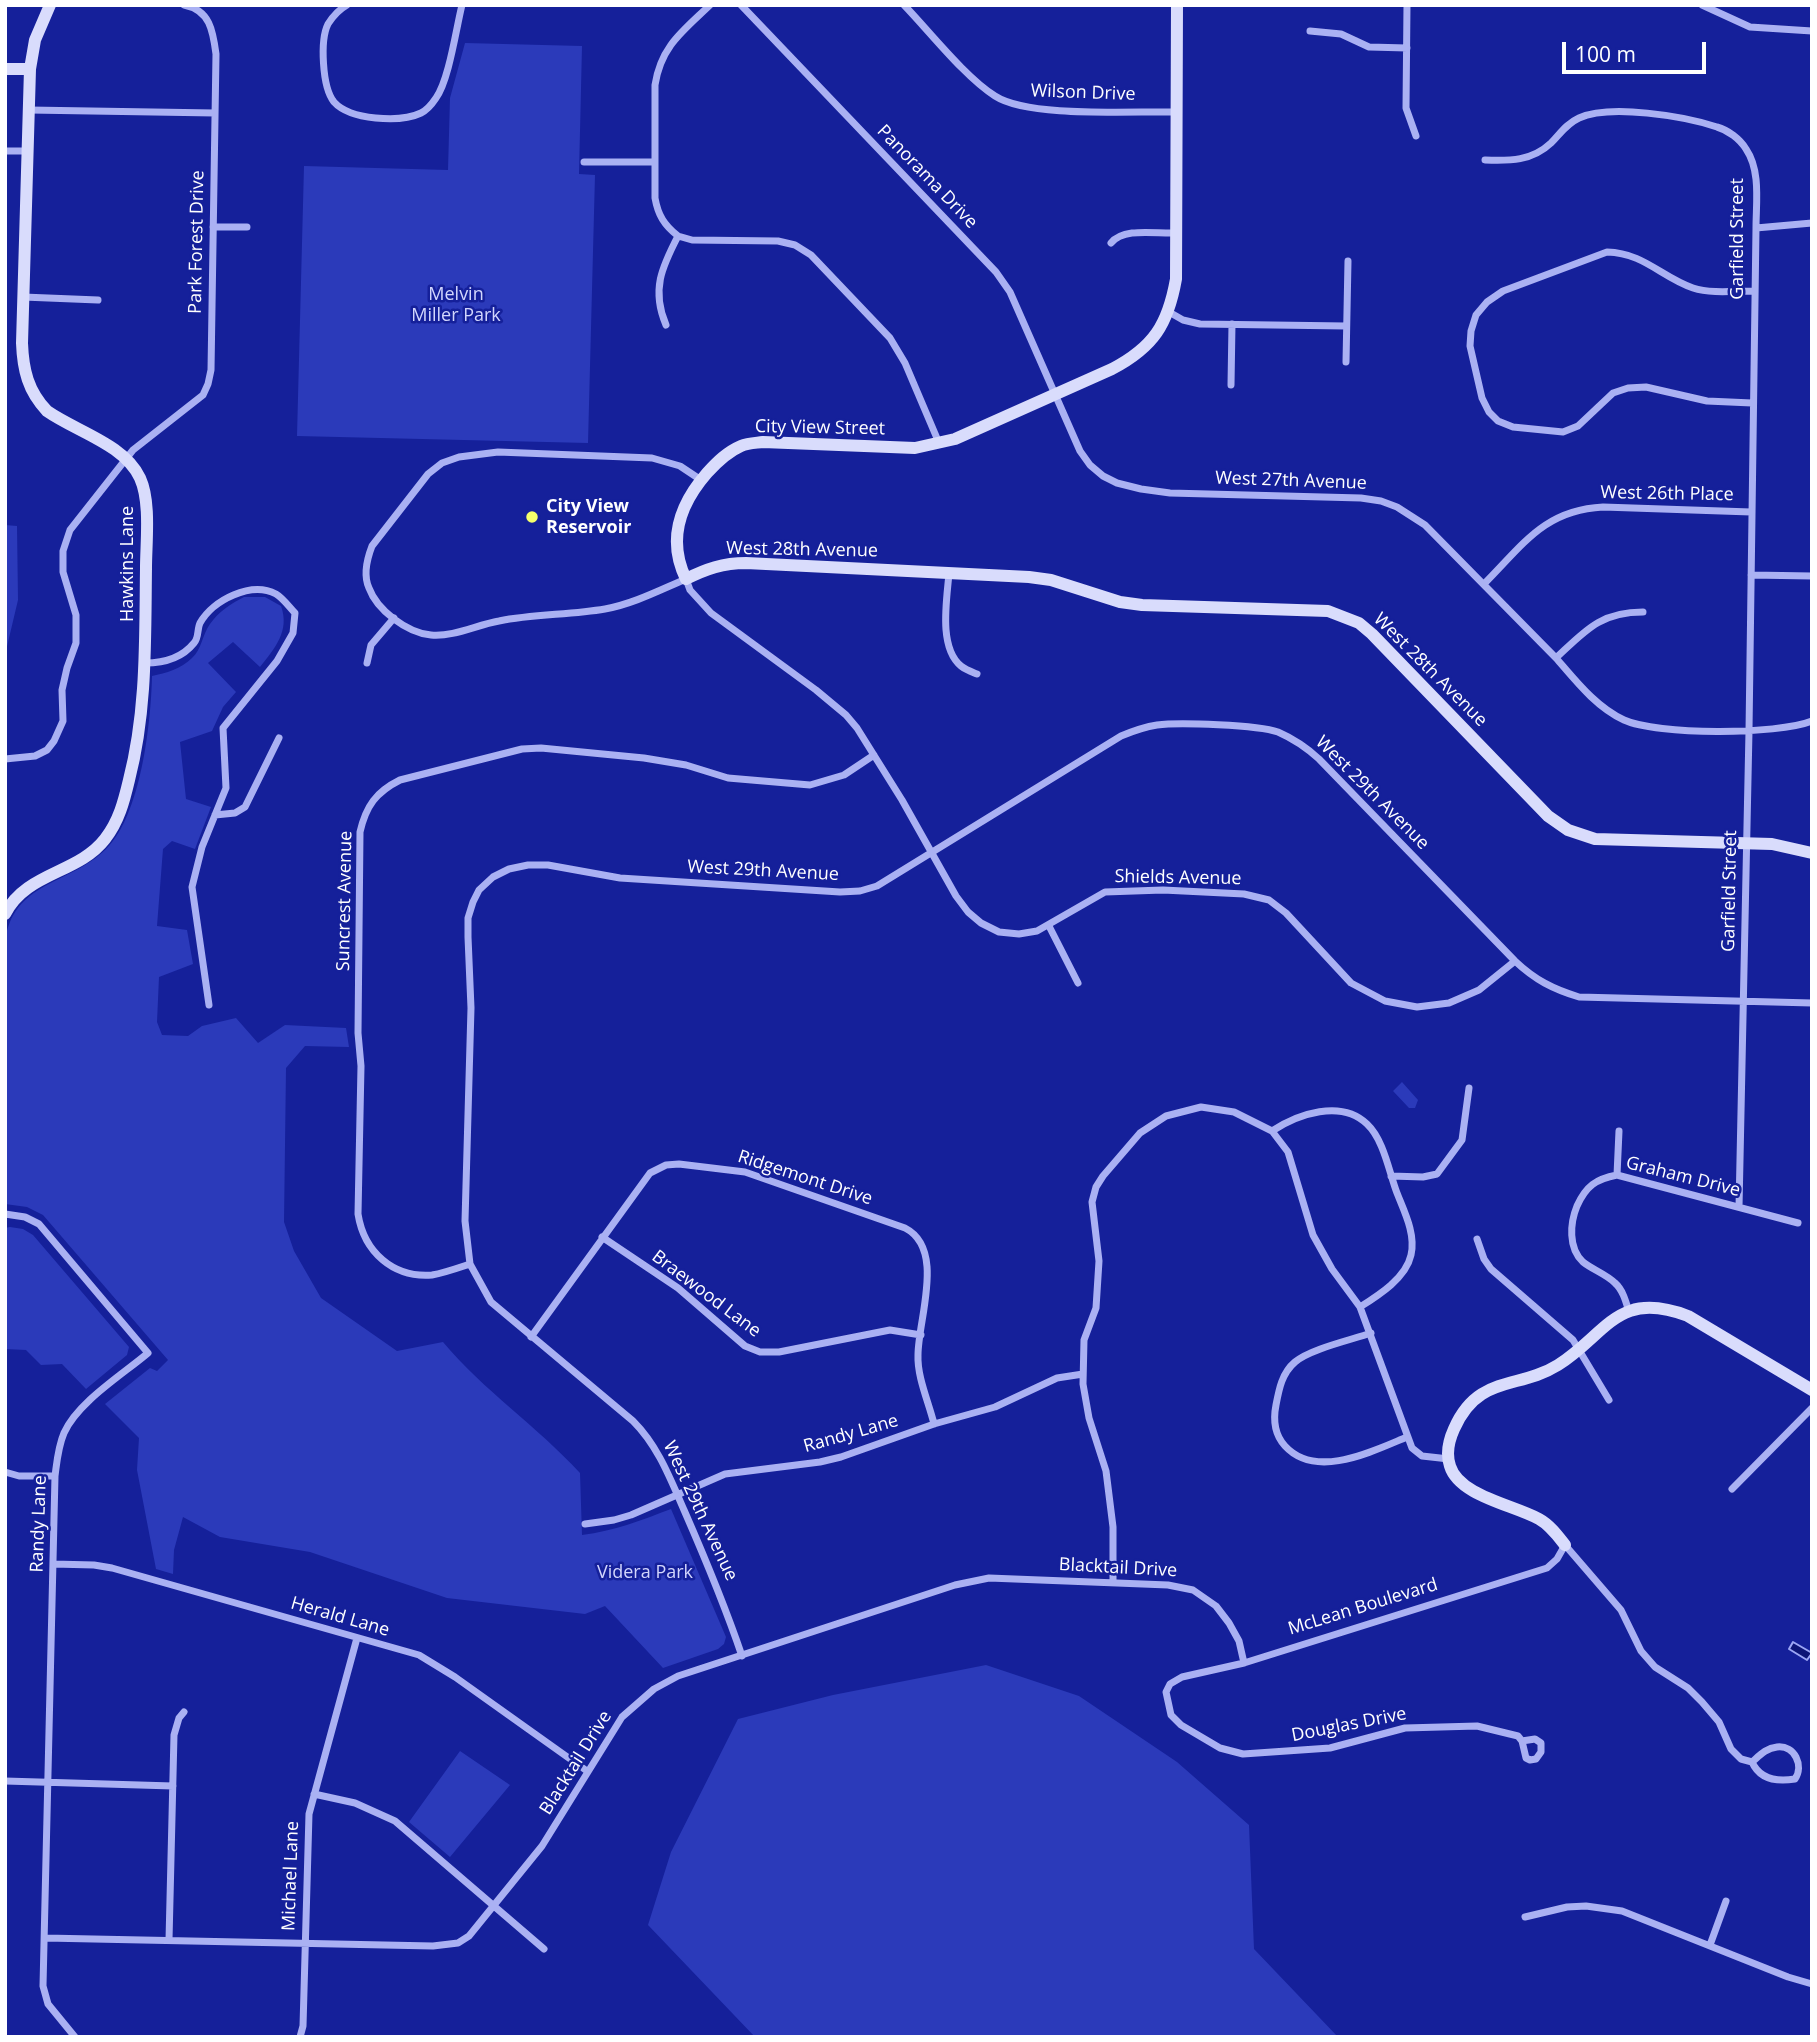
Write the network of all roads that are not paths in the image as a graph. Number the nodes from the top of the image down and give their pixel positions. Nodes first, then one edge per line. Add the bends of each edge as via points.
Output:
1 (50, 5) edge
2 (184, 5) edge
3 (347, 5) edge
4 (462, 5) edge
5 (710, 5) edge
6 (740, 5) edge
7 (904, 5) edge
8 (1177, 5) edge
9 (1408, 5) edge
10 (1702, 5) edge
11 (1310, 31) dead end
12 (1812, 31) edge
13 (1407, 48) junction
14 (5, 69) edge
15 (30, 69) junction
16 (29, 110) junction
17 (1175, 112) junction
18 (215, 113) junction
19 (1416, 136) dead end
20 (5, 151) edge
21 (28, 152) junction
22 (1485, 160) dead end
23 (584, 162) dead end
24 (655, 162) junction
25 (1812, 223) edge
26 (213, 227) junction
27 (247, 227) dead end
28 (1756, 228) junction
29 (1175, 233) junction
30 (678, 236) junction
31 (1111, 243) dead end
32 (1348, 261) dead end
33 (1754, 291) junction
34 (23, 298) junction
35 (98, 300) dead end
36 (1169, 312) junction
37 (1232, 324) junction
38 (666, 325) dead end
39 (1346, 326) junction
40 (1346, 362) dead end
41 (1231, 385) dead end
42 (1055, 395) junction
43 (1752, 403) junction
44 (939, 443) junction
45 (127, 459) junction
46 (701, 480) junction
47 (1751, 512) junction
48 (949, 572) junction
49 (1751, 575) junction
50 (1812, 576) edge
51 (685, 579) junction
52 (1484, 584) junction
53 (1643, 612) dead end
54 (394, 618) junction
55 (1556, 658) junction
56 (145, 663) junction
57 (367, 663) dead end
58 (977, 674) dead end
59 (1812, 721) edge
60 (1749, 731) junction
61 (279, 738) dead end
62 (874, 755) junction
63 (5, 759) edge
64 (902, 800) joint
65 (215, 815) junction
66 (1746, 844) junction
67 (932, 851) junction
68 (1812, 853) edge
69 (5, 914) edge
70 (1049, 926) junction
71 (1515, 961) junction
72 (1079, 983) dead end
73 (1744, 1001) junction
74 (1812, 1003) edge
75 (209, 1005) dead end
76 (1469, 1088) dead end
77 (1272, 1131) junction
78 (1619, 1131) dead end
79 (1617, 1175) junction
80 (1391, 1176) junction
81 (1739, 1207) junction
82 (5, 1214) edge
83 (1798, 1223) dead end
84 (602, 1237) junction
85 (1477, 1240) dead end
86 (470, 1264) junction
87 (1360, 1307) junction
88 (1629, 1312) junction
89 (1371, 1333) junction
90 (921, 1335) junction
91 (531, 1337) junction
92 (1579, 1348) junction
93 (1083, 1374) junction
94 (1812, 1390) edge
95 (1609, 1400) dead end
96 (1812, 1408) edge
97 (934, 1424) junction
98 (1407, 1437) junction
99 (1449, 1459) junction
100 (5, 1472) edge
101 (55, 1476) junction
102 (1732, 1489) dead end
103 (677, 1495) junction
104 (585, 1524) dead end
105 (1565, 1545) junction
106 (53, 1564) junction
107 (1113, 1582) junction
108 (357, 1638) junction
109 (741, 1656) junction
110 (1244, 1663) junction
111 (1166, 1692) joint
112 (184, 1712) dead end
113 (1522, 1741) dead end
114 (1752, 1762) junction
115 (587, 1771) junction
116 (5, 1781) edge
117 (48, 1781) junction
118 (173, 1786) junction
119 (314, 1794) junction
120 (1726, 1902) dead end
121 (495, 1906) junction
122 (1525, 1917) dead end
123 (45, 1938) junction
124 (169, 1940) junction
125 (304, 1943) junction
126 (1710, 1945) junction
127 (544, 1949) dead end
128 (1812, 1984) edge
129 (75, 2037) edge
130 (300, 2037) edge

1 - 15 street, Hawkins Lane via 35,40
2 - 18 street, Park Forest Drive via 205,14 213,31
3 - 4 street via 328,24 325,35 329,94 351,114 403,118 422,112 437,97
5 - 24 street via 674,39 657,69
6 - 42 street, Panorama Drive via 996,272 1010,292
7 - 17 street, Wilson Drive via 983,87 1013,105 1045,110
8 - 17 street, City View Street
9 - 13 street
10 - 12 street via 1750,27
11 - 13 street via 1341,34 1368,47
13 - 19 street via 1406,108
14 - 15 street
15 - 16 street, Hawkins Lane
16 - 18 street
16 - 21 street, Hawkins Lane
17 - 29 street, City View Street
18 - 26 street, Park Forest Drive
20 - 21 street
21 - 34 street, Hawkins Lane
22 - 28 street, Garfield Street via 1521,160 1535,155 1577,119 1596,113 1644,113 1718,127 1735,136 1754,165
23 - 24 street
24 - 30 street via 657,213
25 - 28 street
26 - 27 street
26 - 45 street, Park Forest Drive via 208,384 195,403
28 - 33 street, Garfield Street
29 - 31 street via 1124,234
29 - 36 street, City View Street
30 - 38 street via 658,290
30 - 44 street via 778,241 811,256 890,338
32 - 39 street
33 - 43 street, Garfield Street
33 - 43 street via 1702,291 1640,259 1608,252 1503,291 1486,302 1476,315 1470,346 1489,412 1513,427 1563,432 1578,426 1614,393 1629,388
34 - 35 street
34 - 45 street, Hawkins Lane via 24,374 38,402 62,422
36 - 37 street via 1200,324
36 - 42 street, City View Street via 1159,330 1129,360
37 - 39 street
37 - 41 street
39 - 40 street
42 - 44 street, City View Street
42 - 52 street, West 27th Avenue via 1080,451 1090,465 1117,483 1170,493 1381,501 1425,525
43 - 47 street, Garfield Street
44 - 46 street, City View Street via 915,448 743,445
45 - 56 street, Hawkins Lane via 141,479 146,501
45 - 63 street, Park Forest Drive via 70,530 62,551 63,572 76,615 76,643 62,690 63,721 47,750
46 - 51 street, City View Street via 687,500 678,526 677,553
46 - 54 street via 680,466 652,458 498,452 442,463 372,546 368,587
47 - 49 street, Garfield Street
47 - 52 street, West 26th Place via 1584,508 1542,527
48 - 51 street, West 28th Avenue via 728,563
48 - 58 street via 948,640 960,665
48 - 66 street, West 28th Avenue via 1040,578 1142,605 1328,611 1359,623 1372,634 1548,816 1568,830 1613,841
49 - 50 street
49 - 60 street, Garfield Street
51 - 54 street, West 28th Avenue via 607,609 498,621 444,635 414,631
51 - 62 street, City View Street via 711,613 846,715
52 - 55 street, West 27th Avenue
53 - 55 street via 1603,619
54 - 57 street via 371,645
55 - 60 street, West 27th Avenue via 1593,699 1625,720 1666,729
56 - 65 street via 160,663 181,654 196,642 200,622 233,594 250,590 276,594 295,613 293,633 277,661 223,728 226,788
56 - 69 street, Hawkins Lane via 137,750 112,829 84,859 24,889
59 - 60 street, West 27th Avenue
60 - 66 street, Garfield Street
61 - 65 street via 245,807
62 - 64 street, City View Street
62 - 86 street, Suncrest Avenue via 844,775 810,785 728,778 643,758 522,749 400,780 372,800 360,832 361,1231 380,1259 396,1270 434,1275
64 - 67 street, Shields Avenue
65 - 75 street via 192,887
66 - 68 street, West 28th Avenue via 1772,844
66 - 73 street, Garfield Street
67 - 70 street, Shields Avenue via 956,896 981,923 999,932 1019,934
67 - 71 street, West 29th Avenue via 1140,728 1161,724 1275,731 1299,742 1319,759
67 - 86 street, West 29th Avenue via 877,886 860,891 620,878 548,865 509,869 493,877 480,890 468,918 471,1008 465,1221
70 - 71 street, Shields Avenue via 1105,892 1244,894 1269,900 1286,913 1351,983 1385,1001 1417,1007 1449,1003 1479,990
70 - 72 street
71 - 73 street, West 29th Avenue via 1552,989 1579,997
73 - 74 street, West 29th Avenue
73 - 81 street, Garfield Street
76 - 80 street via 1462,1140 1437,1174
77 - 80 street via 1327,1110 1348,1113 1367,1124
77 - 87 street via 1288,1152 1313,1235
77 - 93 street via 1234,1112 1201,1107 1185,1110 1151,1125 1103,1176 1092,1202 1099,1261 1096,1308 1084,1340
78 - 79 street
79 - 81 street, Graham Drive
79 - 88 street, Graham Drive via 1589,1185 1576,1211 1572,1239 1582,1261 1616,1284
80 - 87 street via 1410,1228 1412,1254 1401,1274
81 - 83 street, Graham Drive
82 - 101 street, Randy Lane via 39,1224 148,1353 72,1419 59,1449
84 - 90 street, Braewood Lane via 678,1288 745,1346 760,1352 890,1330
84 - 90 street, Ridgemont Drive via 650,1173 660,1167 679,1164 753,1175 914,1233 927,1259
84 - 91 street, Ridgemont Drive
85 - 92 street via 1491,1269
86 - 91 street, West 29th Avenue via 491,1302
87 - 89 street
88 - 92 street via 1612,1319
88 - 94 street via 1657,1309 1688,1316
89 - 98 street
89 - 98 street via 1304,1356 1287,1371 1275,1409 1279,1438 1293,1454 1330,1461 1371,1452
90 - 97 street, Ridgemont Drive via 918,1360
91 - 103 street, West 29th Avenue via 641,1429
92 - 95 street
92 - 99 street via 1547,1370 1482,1394 1454,1429
93 - 97 street, Randy Lane via 1057,1378 1006,1403
93 - 107 street via 1089,1418 1106,1471
96 - 102 street
97 - 103 street, Randy Lane via 830,1460 725,1474
98 - 99 street via 1422,1456
99 - 105 street via 1464,1484 1539,1519
100 - 101 street
101 - 106 street, Randy Lane
103 - 104 street, Randy Lane via 624,1517
103 - 109 street, West 29th Avenue via 721,1595
105 - 110 street, McLean Boulevard via 1547,1568
105 - 114 street via 1621,1610 1655,1667 1688,1688 1717,1719 1731,1749
106 - 108 street, Herald Lane via 112,1568
106 - 117 street, Randy Lane
107 - 109 street, Blacktail Drive via 975,1580
107 - 110 street, Blacktail Drive via 1193,1590 1216,1606 1229,1623
108 - 115 street, Herald Lane via 432,1662
108 - 119 street, Michael Lane
109 - 115 street, Blacktail Drive via 678,1676 654,1689 622,1717
110 - 111 street, McLean Boulevard via 1182,1677
111 - 113 street, Douglas Drive via 1171,1715 1181,1725 1220,1748 1243,1754 1330,1748 1405,1728 1477,1726 1507,1732
112 - 118 street via 174,1735
114 - 114 street via 1765,1751 1787,1748 1800,1764 1799,1773 1795,1779 1774,1781 1755,1771
115 - 121 street, Blacktail Drive via 542,1846
116 - 117 street
117 - 118 street
117 - 123 street, Randy Lane
118 - 124 street
119 - 121 street via 355,1803 394,1821
119 - 125 street, Michael Lane via 306,1830
120 - 126 street
121 - 125 street, Blacktail Drive via 469,1936 447,1946
121 - 127 street
122 - 126 street via 1567,1906 1604,1907
123 - 124 street, Blacktail Drive
123 - 129 street, Randy Lane via 45,1997
124 - 125 street, Blacktail Drive
125 - 130 street, Michael Lane
126 - 128 street

